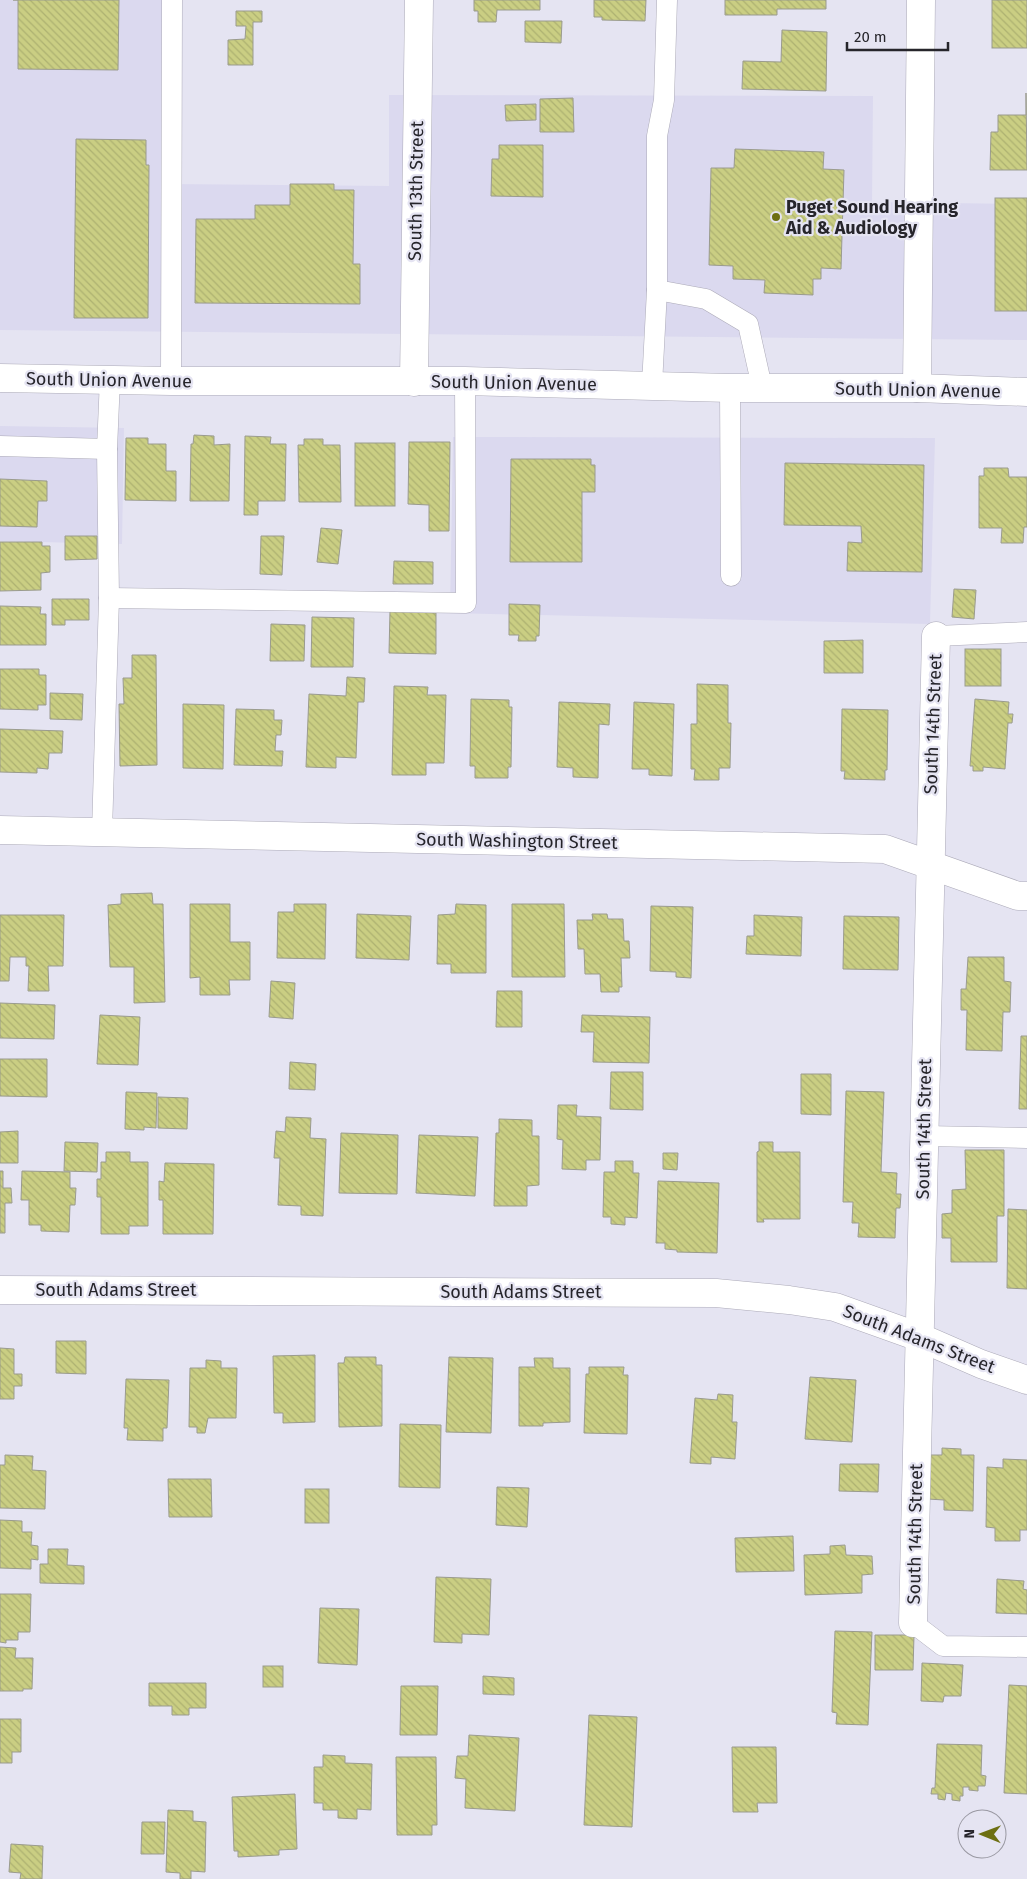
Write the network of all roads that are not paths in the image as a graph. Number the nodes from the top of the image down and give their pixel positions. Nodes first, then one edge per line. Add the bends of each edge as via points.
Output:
1 (172, 0) edge
2 (419, 0) edge
3 (667, 0) edge
4 (922, 0) edge
5 (657, 290) junction
6 (0, 378) edge
7 (110, 379) junction
8 (171, 381) junction
9 (414, 382) junction
10 (465, 382) junction
11 (652, 385) junction
12 (762, 387) junction
13 (730, 388) junction
14 (917, 388) junction
15 (1027, 392) edge
16 (0, 446) edge
17 (107, 449) junction
18 (731, 576) dead end
19 (109, 598) junction
20 (1027, 632) edge
21 (936, 636) joint
22 (0, 830) edge
23 (102, 832) junction
24 (930, 864) junction
25 (1027, 896) edge
26 (924, 1136) junction
27 (1027, 1138) edge
28 (0, 1290) edge
29 (919, 1337) junction
30 (1027, 1380) edge
31 (913, 1623) joint
32 (1027, 1647) edge

1 - 8 lane
2 - 9 street, South 13th Street
3 - 5 lane via 664,100 657,136
4 - 14 street
5 - 11 lane
5 - 12 lane via 706,298 748,324
6 - 7 street, South Union Avenue
7 - 8 street, South Union Avenue
7 - 17 lane
8 - 9 street, South Union Avenue
9 - 10 street, South Union Avenue
10 - 11 street, South Union Avenue
10 - 19 lane via 466,603
11 - 13 street, South Union Avenue
12 - 13 street, South Union Avenue
12 - 14 street, South Union Avenue
13 - 18 lane
14 - 15 street, South Union Avenue
16 - 17 lane
17 - 19 lane
19 - 23 lane
20 - 21 lane
21 - 24 street, South 14th Street
22 - 23 street, South Washington Street
23 - 24 street, South Washington Street via 885,850
24 - 25 street, South Washington Street via 1018,896
24 - 26 street, South 14th Street
26 - 27 lane
26 - 29 street, South 14th Street
28 - 29 street, South Adams Street via 716,1293 835,1307
29 - 30 street, South Adams Street
29 - 31 street, South 14th Street
31 - 32 lane via 942,1646

